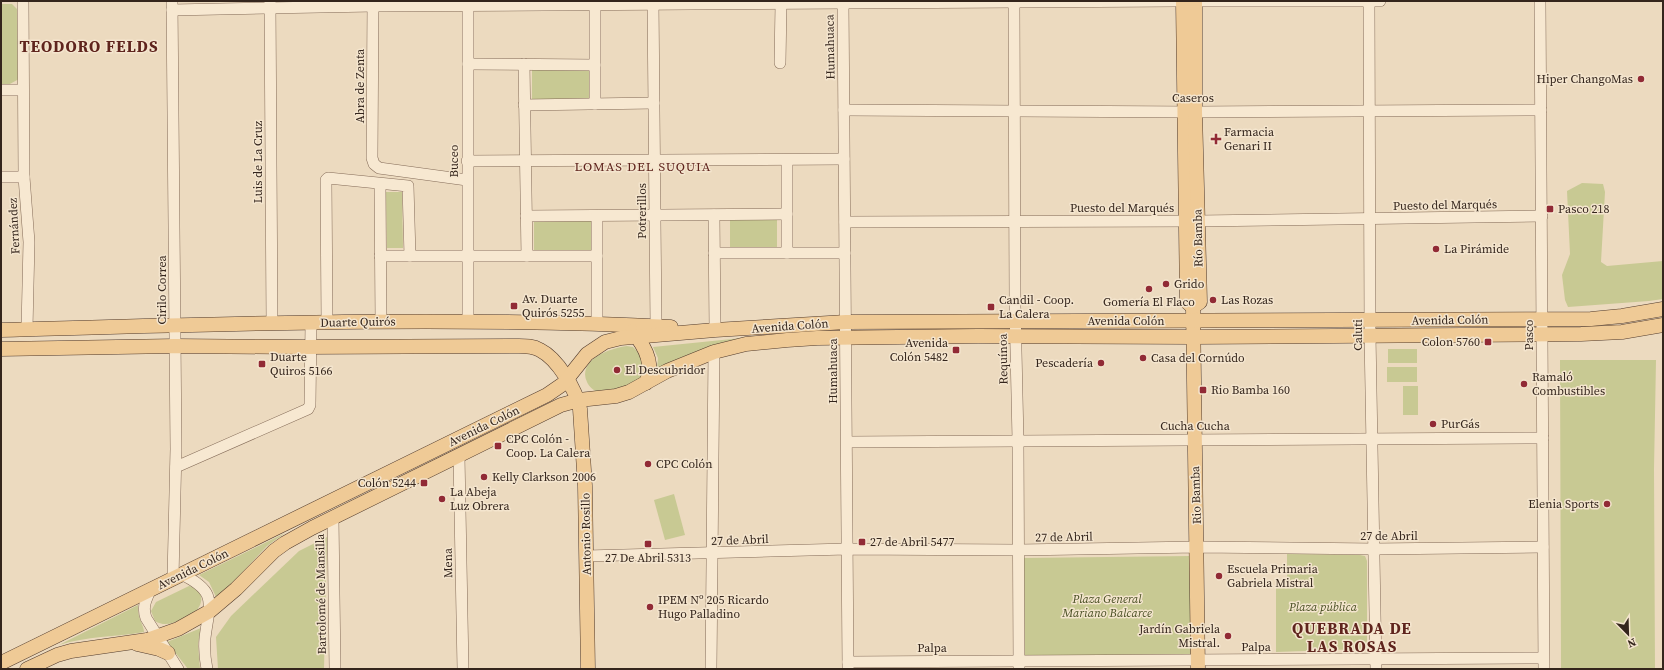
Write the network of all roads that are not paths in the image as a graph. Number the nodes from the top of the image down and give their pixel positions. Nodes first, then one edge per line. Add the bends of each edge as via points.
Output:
1 (23, 1) edge
2 (1176, 1) edge
3 (1184, 1) edge
4 (1195, 1) edge
5 (1368, 1) edge
6 (1380, 1) edge
7 (1540, 1) edge
8 (843, 2) edge
9 (1014, 2) edge
10 (468, 3) edge
11 (548, 3) edge
12 (653, 3) edge
13 (730, 3) edge
14 (373, 4) edge
15 (781, 4) junction
16 (270, 5) edge
17 (595, 5) junction
18 (172, 6) edge
19 (780, 63) dead end
20 (468, 64) junction
21 (524, 64) junction
22 (595, 65) junction
23 (1, 90) edge
24 (23, 90) junction
25 (654, 103) junction
26 (595, 104) junction
27 (524, 105) junction
28 (844, 110) junction
29 (1541, 110) junction
30 (1015, 111) junction
31 (1190, 111) junction
32 (1369, 111) junction
33 (844, 159) junction
34 (655, 160) junction
35 (787, 160) junction
36 (467, 161) junction
37 (525, 161) junction
38 (1, 177) edge
39 (24, 177) junction
40 (467, 180) junction
41 (380, 184) junction
42 (787, 214) junction
43 (655, 215) junction
44 (714, 215) junction
45 (526, 216) junction
46 (597, 216) junction
47 (1542, 216) junction
48 (1371, 219) junction
49 (1015, 221) junction
50 (1191, 221) junction
51 (845, 222) junction
52 (714, 253) junction
53 (787, 253) junction
54 (845, 253) junction
55 (380, 256) junction
56 (410, 256) junction
57 (467, 256) junction
58 (527, 256) junction
59 (597, 256) junction
60 (1193, 307) joint
61 (1663, 309) edge
62 (1543, 318) junction
63 (1370, 320) junction
64 (468, 321) junction
65 (1015, 321) junction
66 (381, 322) junction
67 (846, 322) junction
68 (1193, 322) junction
69 (272, 323) junction
70 (311, 323) junction
71 (327, 323) junction
72 (597, 323) junction
73 (175, 325) junction
74 (626, 325) junction
75 (1663, 325) edge
76 (656, 326) junction
77 (27, 329) junction
78 (1, 330) edge
79 (715, 330) junction
80 (1370, 335) junction
81 (1542, 335) junction
82 (1016, 336) junction
83 (637, 337) junction
84 (846, 337) junction
85 (1193, 337) junction
86 (175, 346) junction
87 (311, 347) junction
88 (1, 349) edge
89 (714, 352) junction
90 (567, 379) junction
91 (646, 383) junction
92 (579, 400) junction
93 (1543, 438) junction
94 (1194, 439) junction
95 (1372, 439) junction
96 (1018, 440) junction
97 (847, 442) junction
98 (458, 456) junction
99 (176, 468) junction
100 (333, 518) junction
101 (1197, 547) junction
102 (1543, 547) junction
103 (848, 549) junction
104 (1374, 549) junction
105 (1019, 550) junction
106 (712, 554) junction
107 (586, 556) junction
108 (177, 576) junction
109 (151, 589) junction
110 (210, 611) junction
111 (157, 637) junction
112 (127, 643) junction
113 (168, 653) junction
114 (1, 663) edge
115 (1198, 664) edge
116 (1376, 664) edge
117 (1543, 664) edge
118 (848, 665) edge
119 (1019, 665) edge
120 (27, 669) edge
121 (178, 669) edge
122 (207, 669) edge
123 (335, 669) edge
124 (463, 669) edge
125 (588, 669) edge
126 (711, 669) edge

1 - 24 street, Fernández
2 - 9 street
3 - 4 street
3 - 31 main road, Río Bamba
4 - 5 street
4 - 31 main road, Río Bamba
5 - 6 street
5 - 32 street, Caluti
7 - 29 street, Pasco
8 - 9 street
8 - 15 street
8 - 28 street, Humahuaca
9 - 30 street, Requínoa
10 - 11 street
10 - 14 street
10 - 20 street, Buceo
11 - 17 street
12 - 13 street
12 - 17 street
12 - 25 street, Potrerillos
13 - 15 street
14 - 16 street
14 - 40 street, Abra de Zenta via 374,164 379,168
15 - 19 street
16 - 18 street
16 - 69 street, Luis de La Cruz
17 - 22 street
18 - 73 street, Cirilo Correa
20 - 21 street
20 - 36 street, Buceo
21 - 22 street
21 - 27 street
22 - 26 street
23 - 24 street
24 - 39 street, Fernández
25 - 26 street
25 - 34 street, Potrerillos
26 - 27 street
27 - 37 street
28 - 30 street, Caseros
28 - 33 street, Humahuaca
29 - 32 street, Caseros
29 - 47 street, Pasco
30 - 31 street, Caseros
30 - 49 street, Requínoa
31 - 32 street, Caseros
31 - 50 main road, Río Bamba
32 - 48 street, Caluti
33 - 35 street
33 - 51 street, Humahuaca
34 - 35 street
34 - 37 street
34 - 43 street, Potrerillos
35 - 42 street
36 - 37 street
36 - 40 street, Buceo
37 - 45 street
38 - 39 street
39 - 77 street, Fernández via 29,242
40 - 57 street, Buceo
41 - 55 street
41 - 56 street via 409,188
41 - 71 street via 328,178 326,180
42 - 44 street
42 - 53 street
43 - 44 street
43 - 46 street
43 - 76 street, Potrerillos
44 - 52 street
45 - 46 street
45 - 58 street
46 - 59 street
47 - 48 street, Puesto del Marqués
47 - 62 street, Pasco
48 - 50 street, Puesto del Marqués
48 - 63 street, Caluti
49 - 50 street, Puesto del Marqués
49 - 51 street, Puesto del Marqués
49 - 65 street, Requínoa
50 - 60 main road, Río Bamba via 1200,302
51 - 54 street, Humahuaca
52 - 53 street
52 - 79 street
53 - 54 street
54 - 67 street, Humahuaca
55 - 56 street
55 - 66 street
56 - 57 street
57 - 58 street
57 - 64 street, Buceo
58 - 59 street
59 - 72 street
60 - 68 main road, Rio Bamba
61 - 62 main road, Avenida Colón via 1606,318
62 - 63 main road, Avenida Colón
62 - 81 street, Pasco
63 - 68 main road, Avenida Colón
63 - 80 street, Caluti
64 - 66 main road, Duarte Quirós
64 - 72 main road, Duarte Quirós
65 - 67 main road, Avenida Colón
65 - 68 main road, Avenida Colón
65 - 82 street, Requínoa
66 - 71 main road, Duarte Quirós
67 - 79 main road, Avenida Colón
67 - 84 street, Humahuaca
68 - 85 main road, Rio Bamba
69 - 70 main road, Duarte Quirós
69 - 73 main road, Duarte Quirós
70 - 71 main road, Duarte Quirós
70 - 87 street
72 - 74 main road, Duarte Quirós
73 - 77 main road, Duarte Quirós
73 - 86 street, Cirilo Correa
74 - 76 main road, Duarte Quirós
74 - 83 main road
75 - 81 main road, Avenida Colón via 1601,333
76 - 79 main road, Duarte Quirós
76 - 83 street
77 - 78 main road, Duarte Quirós
79 - 83 main road, Avenida Colón
80 - 81 main road, Avenida Colón
80 - 85 main road, Avenida Colón
80 - 95 street, Caluti
81 - 93 street, Pasco
82 - 84 main road, Avenida Colón
82 - 85 main road, Avenida Colón
82 - 96 street, Requínoa
83 - 90 main road, Avenida Colón via 613,340 599,345 583,358
83 - 91 main road via 649,360 650,374
84 - 89 main road, Avenida Colón via 758,342
84 - 97 street, Humahuaca
85 - 94 main road, Rio Bamba
86 - 87 main road, Duarte Quirós
86 - 88 main road, Duarte Quirós
86 - 99 street, Cirilo Correa
87 - 90 main road, Duarte Quirós via 526,346 546,354
87 - 99 street via 308,409
89 - 91 main road, Avenida Colón via 684,363
89 - 106 street
90 - 92 main road, Duarte Quirós
90 - 108 main road, Avenida Colón via 547,395
91 - 92 main road, Avenida Colón via 616,396
92 - 98 main road, Avenida Colón via 561,405
92 - 107 main road, Antonio Rosillo via 582,418
93 - 95 street, Cucha Cucha
93 - 102 street, Pasco
94 - 95 street, Cucha Cucha
94 - 96 street, Cucha Cucha
94 - 101 main road, Rio Bamba
95 - 104 street, Caluti
96 - 97 street, Cucha Cucha
96 - 105 street, Requínoa
97 - 103 street, Humahuaca
98 - 100 main road, Avenida Colón
98 - 124 street, Mena
99 - 108 street, Cirilo Correa
100 - 110 main road, Avenida Colón via 274,551 236,590
100 - 123 street, Bartolomé de Mansilla
101 - 104 street, 27 de Abril
101 - 105 street, 27 de Abril
101 - 115 main road, Rio Bamba
102 - 104 street, 27 de Abril
102 - 117 street, Pasco
103 - 105 street, 27 de Abril
103 - 106 street, 27 de Abril
103 - 118 street, Humahuaca
104 - 116 street, Caluti
105 - 119 street, Requínoa
106 - 107 street, 27 de Abril
106 - 126 street
107 - 125 main road, Antonio Rosillo
108 - 109 main road, Avenida Colón
108 - 110 street via 192,579 202,586 209,597
109 - 111 street via 144,612
109 - 114 main road, Avenida Colón
110 - 111 main road, Avenida Colón via 178,629
110 - 122 street via 205,638
111 - 112 main road, Avenida Colón
111 - 113 street
112 - 113 main road
112 - 120 main road, Avenida Colón via 71,651
113 - 121 street
115 - 116 street, Palpa
115 - 119 street, Palpa
116 - 117 street, Palpa
118 - 119 street, Palpa

